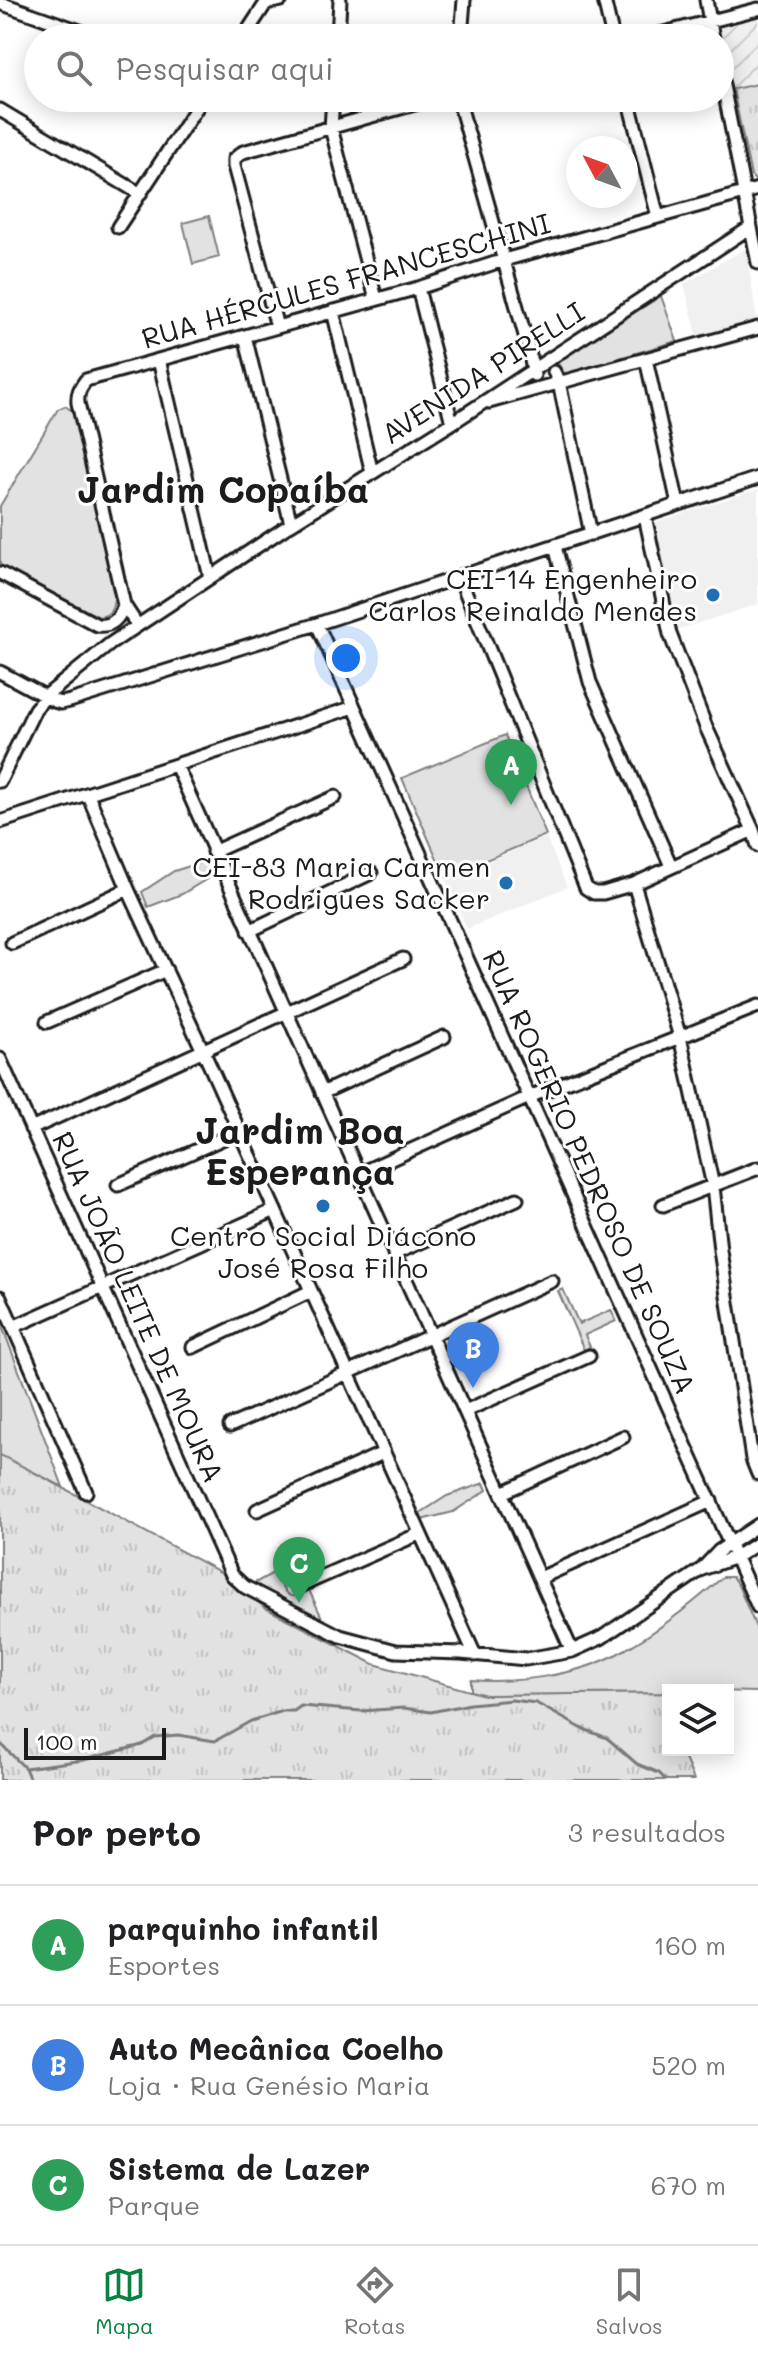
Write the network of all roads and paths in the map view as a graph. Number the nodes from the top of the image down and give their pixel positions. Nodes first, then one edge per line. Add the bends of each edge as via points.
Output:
1 (281, 0) edge
2 (340, 0) edge
3 (464, 0) edge
4 (604, 0) edge
5 (706, 0) edge
6 (262, 2) edge
7 (0, 3) edge
8 (758, 9) edge
9 (710, 21) junction
10 (60, 24) edge
11 (250, 24) edge
12 (339, 24) edge
13 (462, 24) edge
14 (610, 24) edge
15 (698, 24) edge
16 (711, 24) edge
17 (0, 110) edge
18 (194, 112) edge
19 (332, 112) edge
20 (387, 112) edge
21 (462, 112) edge
22 (632, 112) edge
23 (729, 112) edge
24 (331, 128) junction
25 (758, 189) edge
26 (745, 192) junction
27 (139, 193) junction
28 (658, 217) junction
29 (118, 227) dead end
30 (751, 227) junction
31 (504, 260) junction
32 (758, 263) edge
33 (418, 288) junction
34 (376, 299) junction
35 (333, 311) junction
36 (277, 327) junction
37 (758, 328) edge
38 (245, 336) junction
39 (646, 359) junction
40 (159, 360) junction
41 (545, 373) junction
42 (477, 406) junction
43 (452, 423) junction
44 (372, 473) junction
45 (758, 478) edge
46 (678, 504) junction
47 (645, 516) junction
48 (291, 524) junction
49 (591, 534) junction
50 (555, 546) junction
51 (0, 573) edge
52 (459, 576) junction
53 (210, 577) junction
54 (124, 605) junction
55 (317, 624) junction
56 (97, 625) junction
57 (137, 625) junction
58 (110, 644) junction
59 (0, 672) edge
60 (46, 696) junction
61 (354, 707) junction
62 (176, 765) junction
63 (0, 781) edge
64 (88, 795) junction
65 (335, 797) dead end
66 (6, 816) edge
67 (753, 830) junction
68 (758, 846) edge
69 (213, 852) junction
70 (671, 866) junction
71 (371, 873) dead end
72 (634, 884) junction
73 (128, 889) junction
74 (249, 931) junction
75 (12, 943) dead end
76 (403, 959) dead end
77 (166, 970) junction
78 (758, 1006) edge
79 (286, 1012) junction
80 (47, 1022) dead end
81 (444, 1037) dead end
82 (680, 1037) junction
83 (203, 1049) junction
84 (0, 1059) edge
85 (322, 1093) junction
86 (529, 1097) junction
87 (31, 1129) junction
88 (240, 1131) junction
89 (758, 1168) edge
90 (358, 1174) junction
91 (118, 1185) dead end
92 (713, 1186) junction
93 (517, 1199) dead end
94 (663, 1205) dead end
95 (275, 1210) junction
96 (394, 1254) junction
97 (552, 1281) dead end
98 (104, 1287) junction
99 (311, 1291) junction
100 (0, 1297) edge
101 (13, 1327) junction
102 (431, 1335) junction
103 (193, 1347) dead end
104 (589, 1356) dead end
105 (348, 1373) junction
106 (465, 1411) junction
107 (230, 1426) dead end
108 (623, 1437) dead end
109 (383, 1453) junction
110 (758, 1474) edge
111 (86, 1492) dead end
112 (502, 1493) junction
113 (711, 1501) junction
114 (257, 1510) dead end
115 (758, 1525) edge
116 (419, 1534) junction
117 (729, 1543) junction
118 (758, 1543) edge
119 (736, 1557) junction
120 (702, 1569) junction
121 (540, 1578) junction
122 (298, 1587) dead end
123 (758, 1607) edge
124 (464, 1630) junction
125 (572, 1651) junction
126 (461, 1653) junction
127 (475, 1655) junction

1 - 6 street
2 - 12 street
3 - 13 street
4 - 14 street
5 - 9 street
6 - 11 street
7 - 10 street
8 - 9 street
9 - 15 street
9 - 16 street
17 - 27 street
18 - 27 street
19 - 24 street
20 - 24 street
21 - 31 street
22 - 28 street
23 - 26 street
24 - 34 street
24 - 36 street via 234,159
25 - 26 street, RUA HÉRCULES FRANCESCHINI
26 - 28 street, RUA HÉRCULES FRANCESCHINI
26 - 30 street
27 - 29 street
28 - 31 street, RUA HÉRCULES FRANCESCHINI
30 - 32 street
30 - 41 street, AVENIDA PIRELLI
31 - 33 street, RUA HÉRCULES FRANCESCHINI
31 - 41 street via 528,346
33 - 34 street, RUA HÉRCULES FRANCESCHINI
33 - 43 street
34 - 35 street, RUA HÉRCULES FRANCESCHINI
35 - 36 street, RUA HÉRCULES FRANCESCHINI
35 - 44 street
36 - 38 street, RUA HÉRCULES FRANCESCHINI
37 - 39 street
38 - 40 street, RUA HÉRCULES FRANCESCHINI
38 - 48 street
39 - 41 street
39 - 46 street
40 - 53 street
40 - 54 street, RUA HÉRCULES FRANCESCHINI via 86,380 77,396
41 - 42 street
41 - 42 street, AVENIDA PIRELLI
41 - 49 street
42 - 43 street, AVENIDA PIRELLI
43 - 44 street, AVENIDA PIRELLI
44 - 48 street, AVENIDA PIRELLI
45 - 46 street
46 - 47 street
47 - 49 street
47 - 67 street via 670,634
48 - 53 street, AVENIDA PIRELLI
49 - 50 street
50 - 52 street
50 - 70 street via 590,682
51 - 56 street
52 - 55 street
52 - 72 street via 586,888 603,893
53 - 57 street, AVENIDA PIRELLI
54 - 56 street via 114,623
54 - 57 street
55 - 60 street via 70,701
55 - 61 street, RUA ROGERIO PEDROSO DE SOUZA
56 - 58 street
57 - 58 street, AVENIDA PIRELLI
58 - 60 street, AVENIDA PIRELLI
59 - 60 street
60 - 63 street, AVENIDA PIRELLI
61 - 62 street
61 - 86 street, RUA ROGERIO PEDROSO DE SOUZA
62 - 64 street
62 - 69 street
64 - 66 street
64 - 73 street
65 - 69 street
67 - 68 street
67 - 70 street
69 - 74 street
70 - 72 street
71 - 74 street
72 - 82 street
73 - 75 street
73 - 77 street
74 - 79 street
76 - 79 street
77 - 80 street
77 - 83 street
78 - 82 street
79 - 83 street
79 - 85 street
81 - 85 street
82 - 86 street
82 - 92 street
83 - 87 street
83 - 88 street
84 - 87 street, RUA JOÃO LEITE DE MOURA
85 - 90 street
86 - 90 street
86 - 113 street, RUA ROGERIO PEDROSO DE SOUZA
87 - 98 street, RUA JOÃO LEITE DE MOURA
88 - 91 street
88 - 95 street
89 - 92 street
90 - 96 street
92 - 94 street
92 - 110 street
93 - 96 street
95 - 98 street
95 - 99 street
96 - 102 street
97 - 102 street
98 - 101 street
98 - 126 street, RUA JOÃO LEITE DE MOURA via 232,1575 245,1587 340,1636 396,1651
99 - 103 street
99 - 105 street
100 - 101 street
101 - 111 street
102 - 105 street
102 - 106 street
104 - 106 street
105 - 107 street
105 - 109 street
106 - 112 street
108 - 112 street
109 - 114 street
109 - 116 street
112 - 121 street
113 - 117 street, RUA ROGERIO PEDROSO DE SOUZA
113 - 121 street
115 - 117 street
116 - 122 street
116 - 124 street
117 - 119 street, RUA ROGERIO PEDROSO DE SOUZA
117 - 120 street
118 - 119 street
119 - 120 street
119 - 123 street, RUA ROGERIO PEDROSO DE SOUZA
120 - 125 street via 601,1638
121 - 125 street
124 - 126 street
124 - 127 street
125 - 127 street via 526,1659
126 - 127 street

